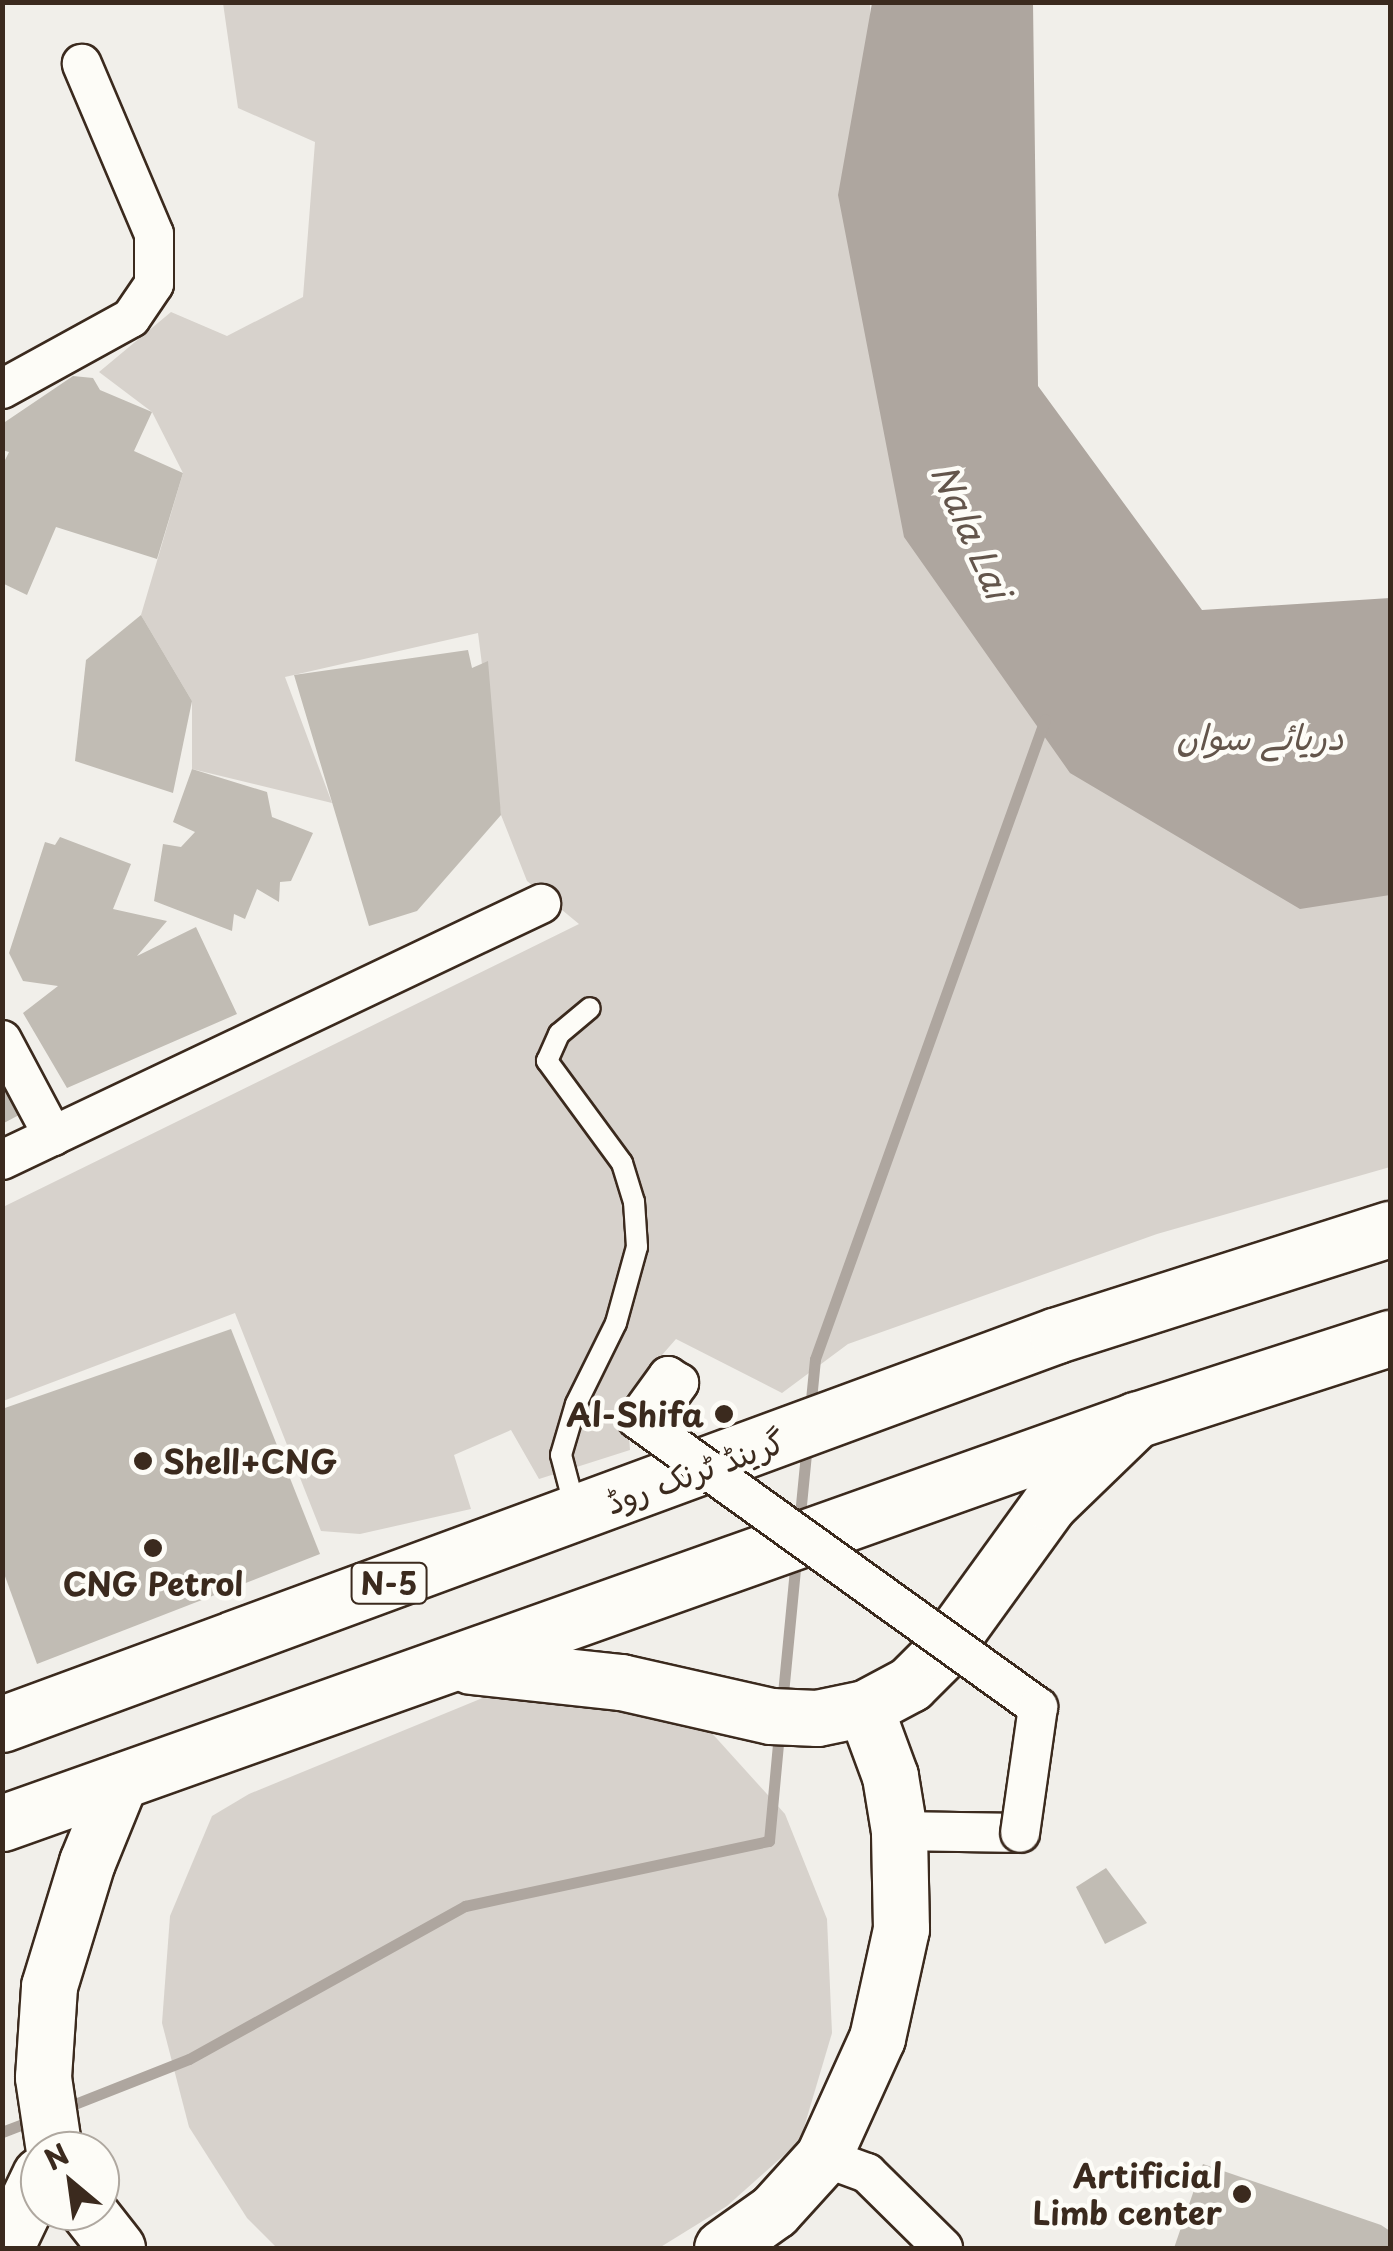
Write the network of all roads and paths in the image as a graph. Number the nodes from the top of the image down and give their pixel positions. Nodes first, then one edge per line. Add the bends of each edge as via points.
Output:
1 (82, 64) dead end
2 (2, 390) edge
3 (541, 904) dead end
4 (590, 1008) dead end
5 (2, 1040) edge
6 (54, 1136) junction
7 (2, 1160) edge
8 (1390, 1229) edge
9 (1390, 1338) edge
10 (1136, 1420) junction
11 (750, 1451) junction
12 (576, 1514) junction
13 (447, 1665) junction
14 (866, 1708) junction
15 (2, 1724) edge
16 (120, 1781) junction
17 (2, 1823) edge
18 (899, 1831) junction
19 (47, 2131) edge
20 (823, 2156) junction
21 (20, 2218) edge
22 (6, 2248) edge
23 (722, 2248) edge
24 (942, 2248) edge

1 - 2 street via 154,234 154,284 131,318
3 - 6 street
4 - 12 lane via 560,1034 547,1061 622,1164 634,1202 637,1247 616,1323 576,1404 561,1455
5 - 6 street
6 - 7 street
8 - 11 highway, گرینڈ ٹرنک روڈ / N-5 via 1075,1330
9 - 10 highway
10 - 13 highway
10 - 14 highway via 1050,1504 942,1652 910,1684
11 - 12 highway, گرینڈ ٹرنک روڈ / N-5
11 - 18 street, bridge via 658,1413 680,1384 668,1376 638,1419 1038,1707 1020,1832
12 - 15 highway, گرینڈ ٹرنک روڈ / N-5
13 - 14 highway via 552,1671 817,1718
13 - 16 highway
14 - 18 highway via 890,1776
16 - 17 highway
16 - 19 highway via 86,1862 49,1986
18 - 20 highway via 901,1929 878,2038
20 - 23 highway via 774,2210
20 - 24 street via 867,2174
21 - 22 highway

